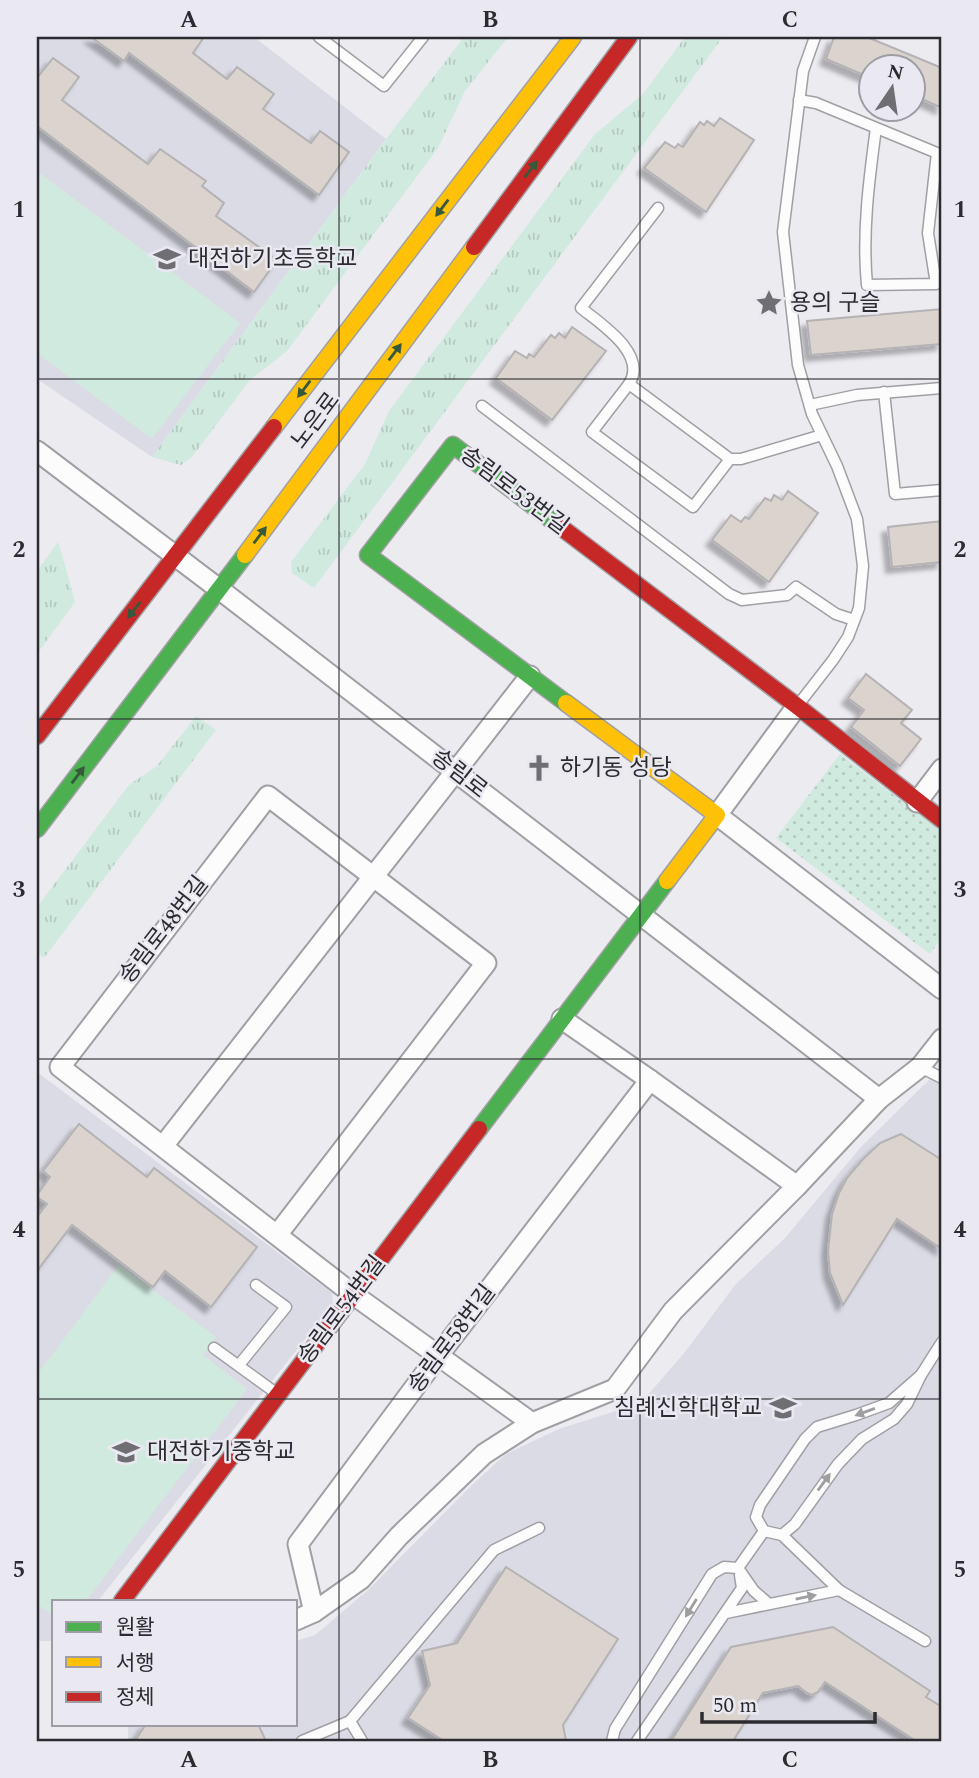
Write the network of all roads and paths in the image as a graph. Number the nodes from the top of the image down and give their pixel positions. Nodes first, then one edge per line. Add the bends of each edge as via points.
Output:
1 (318, 37) edge
2 (423, 37) edge
3 (573, 37) edge
4 (629, 37) edge
5 (815, 37) edge
6 (799, 100) junction
7 (876, 128) junction
8 (658, 208) dead end
9 (629, 384) junction
10 (942, 388) edge
11 (884, 392) junction
12 (810, 405) junction
13 (482, 406) dead end
14 (822, 435) junction
15 (37, 451) edge
16 (730, 459) junction
17 (942, 490) edge
18 (176, 556) junction
19 (219, 589) junction
20 (854, 620) junction
21 (530, 676) junction
22 (797, 706) junction
23 (37, 736) edge
24 (942, 769) edge
25 (455, 772) junction
26 (917, 802) junction
27 (717, 815) junction
28 (942, 820) edge
29 (37, 829) edge
30 (373, 877) junction
31 (641, 915) junction
32 (942, 989) edge
33 (562, 1019) junction
34 (942, 1040) edge
35 (920, 1067) junction
36 (942, 1078) edge
37 (650, 1080) junction
38 (880, 1099) junction
39 (163, 1146) junction
40 (797, 1186) junction
41 (277, 1235) junction
42 (256, 1285) dead end
43 (354, 1296) junction
44 (942, 1342) edge
45 (215, 1348) dead end
46 (438, 1356) junction
47 (239, 1365) junction
48 (921, 1375) junction
49 (279, 1395) junction
50 (532, 1423) junction
51 (539, 1528) dead end
52 (764, 1531) junction
53 (782, 1535) junction
54 (738, 1569) junction
55 (839, 1590) junction
56 (123, 1600) edge
57 (769, 1604) junction
58 (726, 1613) junction
59 (305, 1616) edge
60 (925, 1641) dead end
61 (349, 1721) junction
62 (302, 1741) edge
63 (362, 1741) edge
64 (612, 1741) edge
65 (638, 1741) edge

1 - 2 lane via 384,86
3 -> 18 street, 노은로
19 -> 4 street, 노은로
5 - 6 lane
6 - 7 lane
6 - 12 lane via 783,232 798,365
7 - 7 lane via 937,153 928,233 936,284 867,285 864,255
8 - 9 lane via 582,308 622,342 632,359 634,377
9 - 16 lane
9 - 16 lane via 592,432 693,507
10 - 11 lane
11 - 12 lane
11 - 17 lane via 895,494
12 - 14 lane
13 - 20 lane via 729,594 741,600 787,595 796,587 836,614
14 - 16 lane
14 - 20 lane via 857,519 863,566
15 - 18 street, 송림로
18 - 19 street, 송림로
18 -> 23 street, 노은로
19 - 25 street, 송림로
29 -> 19 street, 노은로
20 - 22 lane via 833,660
21 - 22 street, 송림로53번길 via 368,555 453,445
21 - 25 street
21 - 27 street, 송림로53번길
22 - 26 street, 송림로53번길
22 - 27 street
24 - 26 street
25 - 30 street
25 - 31 street, 송림로
26 - 28 street, 송림로53번길
27 - 31 street
27 - 32 street, 송림로53번길
30 - 39 street
30 - 39 street, 송림로48번길 via 268,796 259,807 60,1067
30 - 41 street, 송림로48번길 via 486,963
31 - 33 street, 송림로54번길
31 - 38 street, 송림로
33 - 37 street
33 - 43 street, 송림로54번길
34 - 35 street
35 - 36 lane
35 - 38 street
37 - 40 street
37 - 46 street, 송림로58번길
38 - 40 street
39 - 41 street, 송림로48번길
40 - 50 street via 673,1311 615,1389
41 - 43 street, 송림로48번길
42 - 47 lane via 286,1307
43 - 46 street, 송림로48번길
43 - 49 street, 송림로54번길
44 - 48 lane
45 - 47 lane
46 - 50 street, 송림로48번길
46 - 59 street, 송림로58번길 via 298,1544
47 - 49 lane
48 -> 52 lane via 889,1403 817,1427 760,1505 756,1517
53 -> 48 lane via 862,1439 908,1404
49 - 56 street, 송림로54번길
50 - 59 street via 484,1454 361,1579
51 - 61 lane via 494,1550
52 - 53 lane
52 - 54 lane
53 - 55 lane
54 - 57 lane
54 - 58 lane via 742,1588
54 -> 64 lane via 724,1567 712,1574 615,1729
57 -> 55 lane
55 - 60 lane
57 - 58 lane
58 - 65 lane
61 - 62 lane
61 - 63 lane

